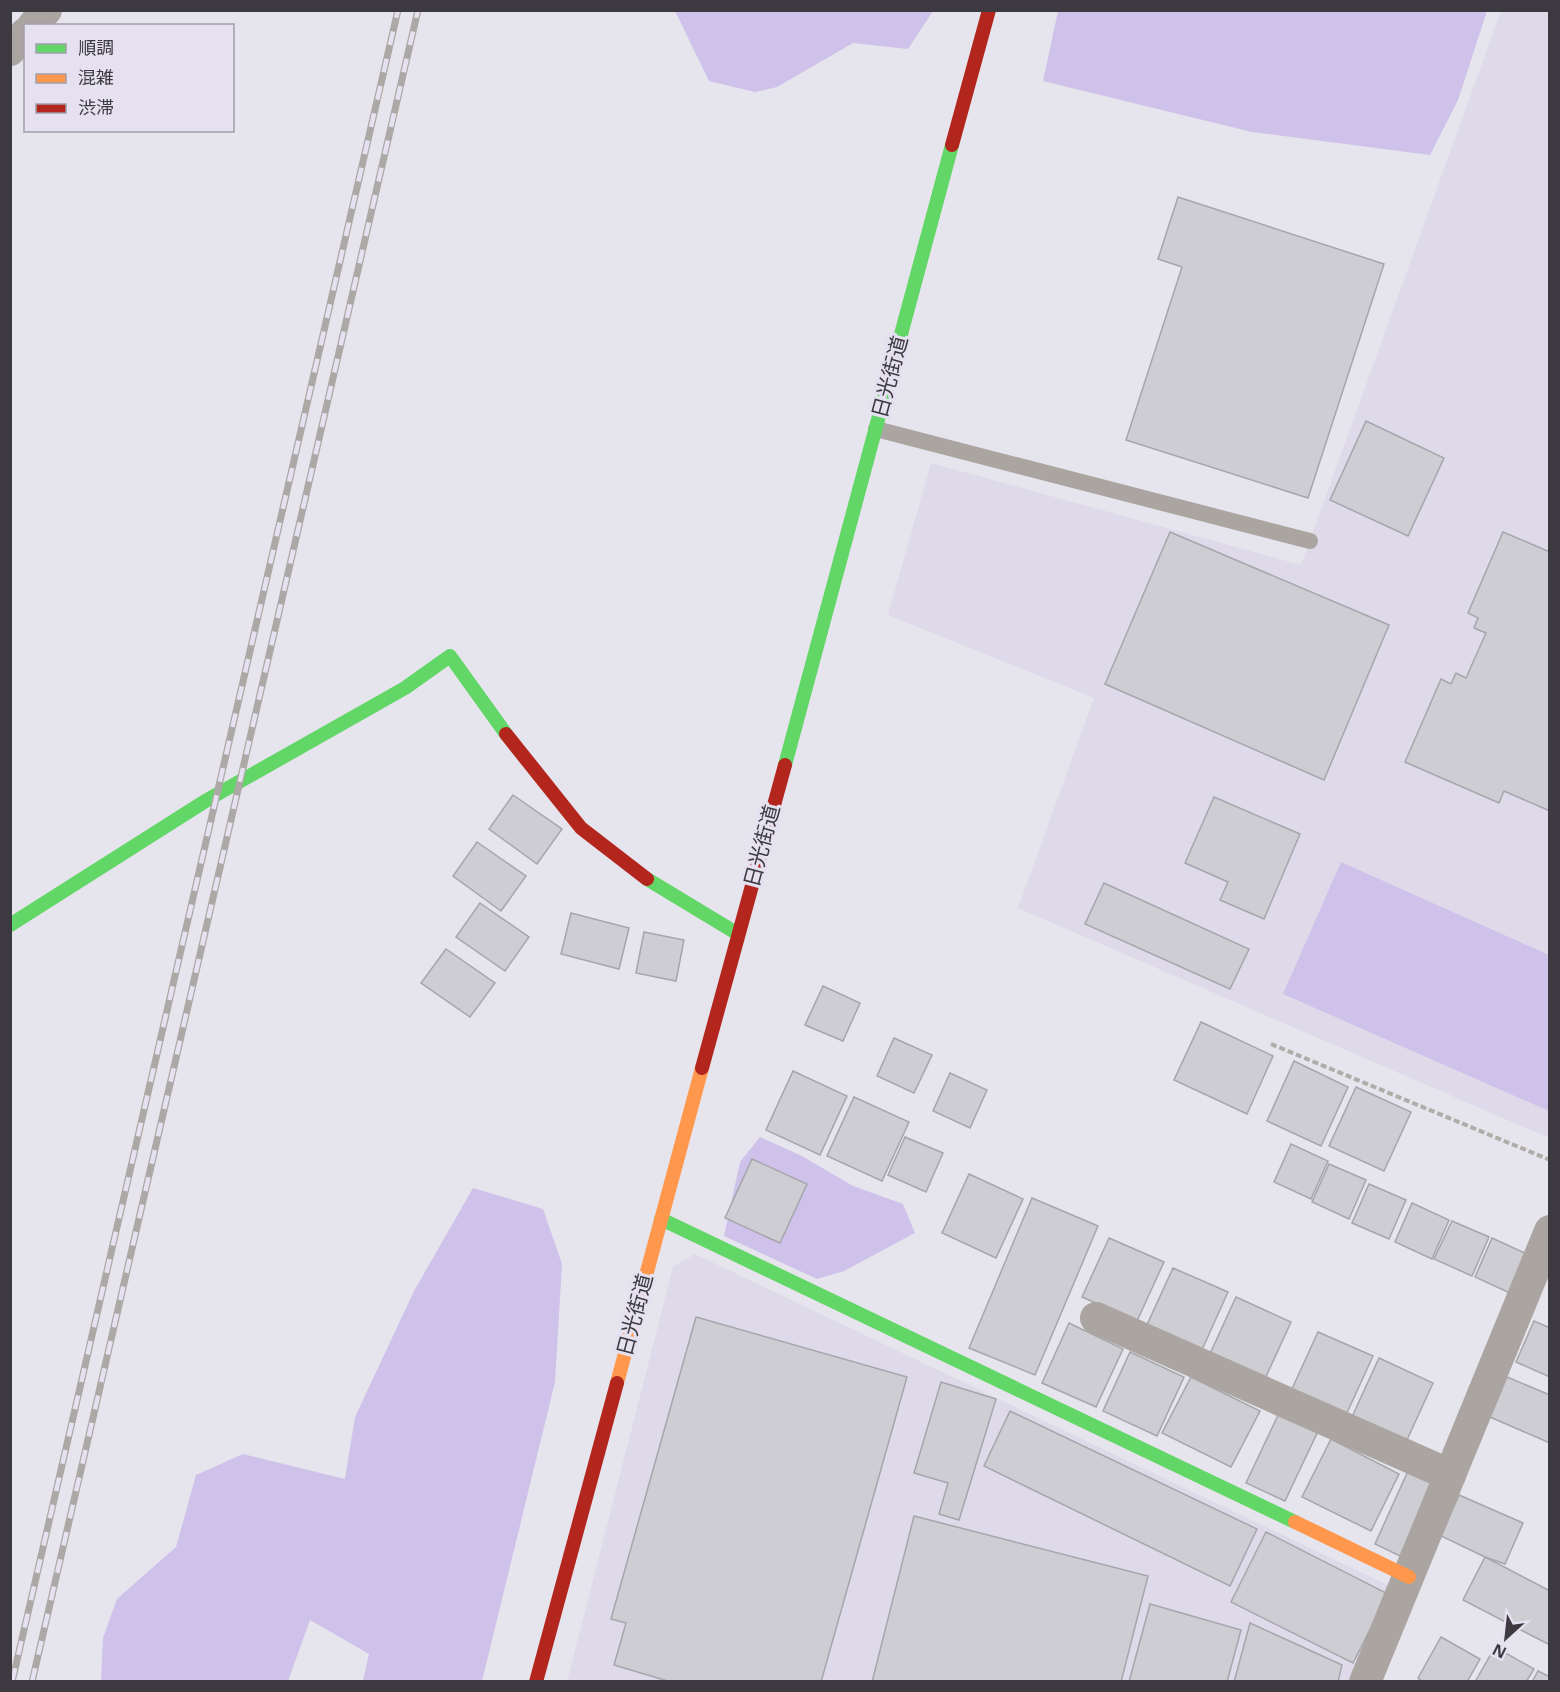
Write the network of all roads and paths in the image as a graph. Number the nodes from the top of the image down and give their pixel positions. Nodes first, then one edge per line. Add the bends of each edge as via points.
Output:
1 (46, 10) edge
2 (989, 10) edge
3 (35, 24) edge
4 (24, 35) edge
5 (10, 50) edge
6 (876, 429) junction
7 (1310, 540) dead end
8 (10, 925) edge
9 (738, 934) junction
10 (1271, 1044) dead end
11 (1550, 1161) edge
12 (661, 1219) junction
13 (1550, 1231) edge
14 (1096, 1318) dead end
15 (1450, 1475) junction
16 (1408, 1577) junction
17 (536, 1682) edge
18 (1365, 1682) edge

1 - 3 street
2 - 6 street, 日光街道
4 - 5 street
6 - 7 lane
6 - 9 street, 日光街道
8 - 9 street via 207,800 405,688 450,656 513,744 581,828 680,901
9 - 12 street, 日光街道
10 - 11 path
12 - 16 street
12 - 17 street, 日光街道
13 - 15 street
14 - 15 street
15 - 16 street
16 - 18 street

